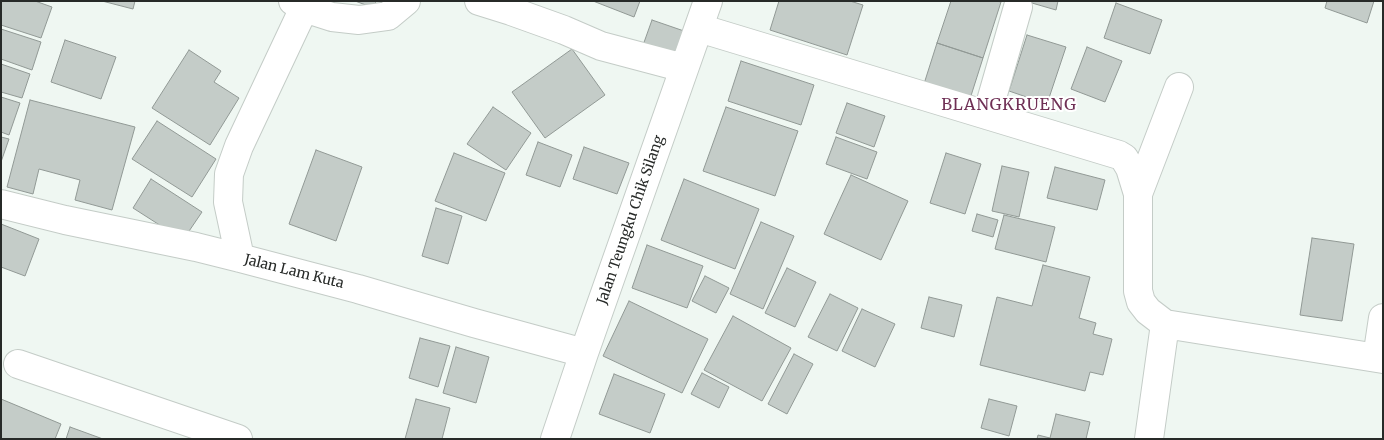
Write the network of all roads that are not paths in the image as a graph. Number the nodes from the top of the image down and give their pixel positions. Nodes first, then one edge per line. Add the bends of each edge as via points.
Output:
1 (406, 1) edge
2 (479, 1) edge
3 (708, 1) edge
4 (298, 4) edge
5 (1018, 7) dead end
6 (699, 28) junction
7 (684, 68) junction
8 (1179, 87) dead end
9 (988, 115) junction
10 (1138, 194) junction
11 (1, 204) edge
12 (240, 258) junction
13 (1383, 318) edge
14 (1165, 324) junction
15 (584, 352) junction
16 (1380, 358) edge
17 (18, 364) dead end
18 (238, 439) edge
19 (555, 439) edge
20 (1149, 439) edge

1 - 4 street via 388,16 359,20 332,17
2 - 7 street via 601,46
3 - 6 street, Jalan Teungku Chik Silang
4 - 12 street via 229,174 228,202
5 - 9 street
6 - 7 street, Jalan Teungku Chik Silang
6 - 9 street
7 - 15 street, Jalan Teungku Chik Silang
8 - 10 street
9 - 10 street via 1124,158
10 - 14 street via 1138,291 1148,311
11 - 12 street, Jalan Lam Kuta
12 - 15 street, Jalan Lam Kuta
13 - 16 street
14 - 16 street
14 - 20 street
15 - 19 street, Jalan Teungku Chik Silang
17 - 18 street

